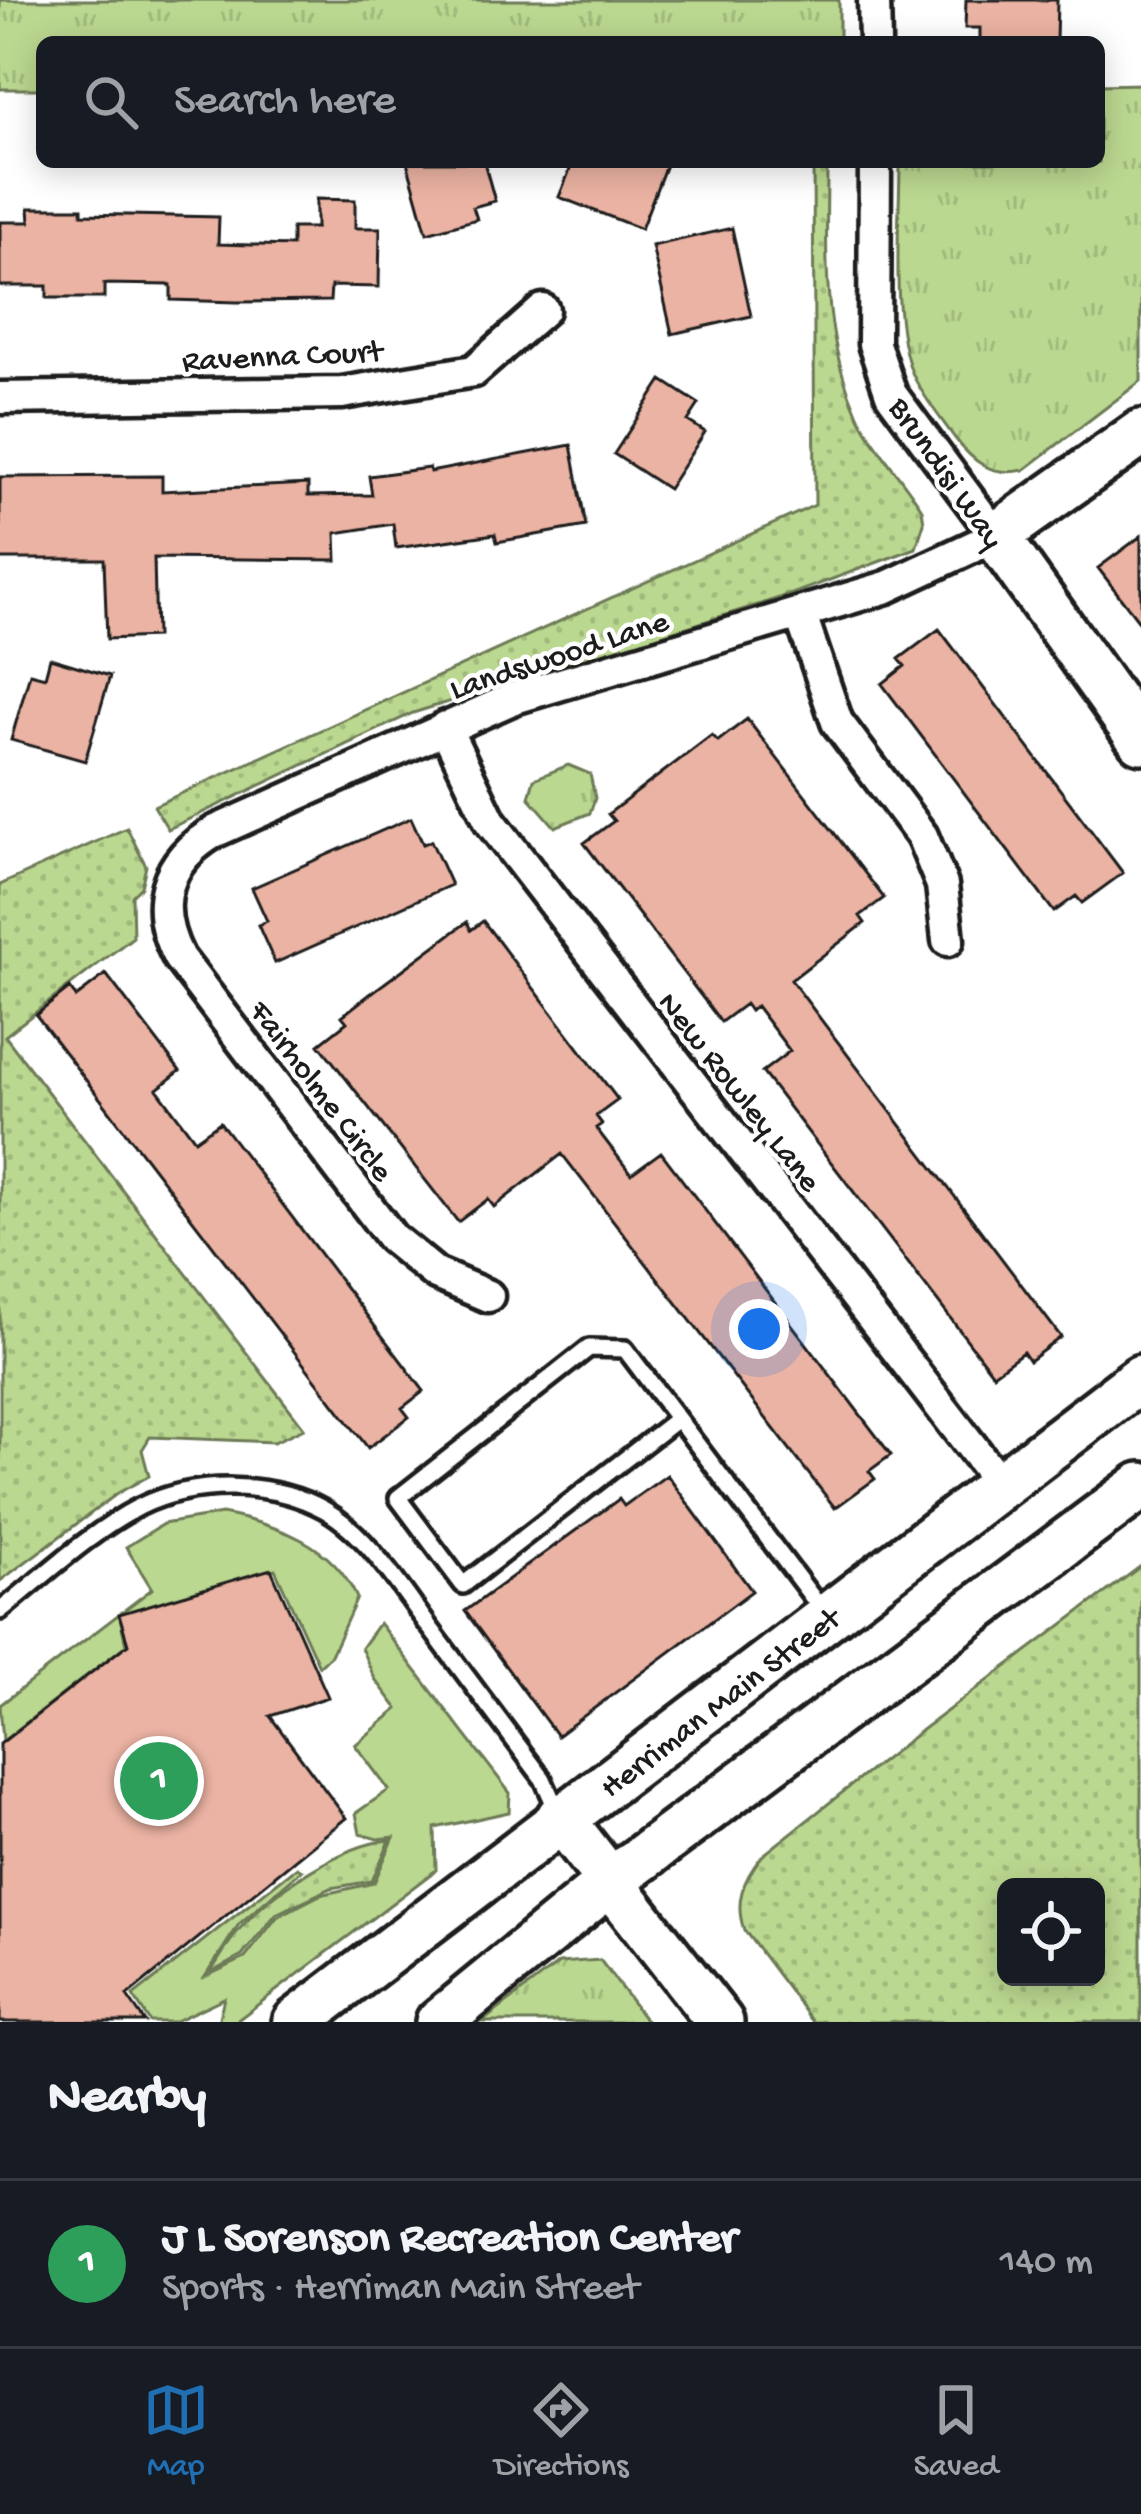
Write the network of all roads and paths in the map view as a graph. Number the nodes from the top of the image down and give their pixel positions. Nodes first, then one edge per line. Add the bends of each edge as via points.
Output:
1 (874, 0) edge
2 (875, 36) edge
3 (875, 168) edge
4 (543, 310) dead end
5 (0, 398) edge
6 (1141, 433) edge
7 (996, 536) junction
8 (800, 613) junction
9 (445, 728) junction
10 (1141, 740) edge
11 (169, 880) joint
12 (949, 940) dead end
13 (488, 1296) dead end
14 (1141, 1378) edge
15 (677, 1419) junction
16 (1001, 1485) junction
17 (1141, 1486) edge
18 (0, 1611) edge
19 (826, 1617) junction
20 (560, 1817) junction
21 (610, 1882) junction
22 (296, 2022) edge
23 (439, 2022) edge
24 (719, 2022) edge

1 - 2 street
3 - 7 street, Brundisi Way via 874,344 891,394
4 - 5 street, Ravenna Court via 474,371 342,393
6 - 7 main road
7 - 8 street, Landswood Lane via 887,587
7 - 10 main road, Brundisi Way
8 - 9 street, Landswood Lane via 514,698
8 - 12 street via 837,722 922,836 942,885
9 - 11 street, Landswood Lane via 216,831 183,853
9 - 16 street, New Rowley Lane via 490,820
11 - 13 street, Fairholme Circle via 166,925 179,958 392,1238 436,1274
14 - 16 main road, Herriman Main Street
15 - 15 lane via 463,1585 398,1498 589,1348 625,1349
15 - 19 lane
16 - 19 main road, Herriman Main Street
17 - 21 main road
18 - 20 lane via 108,1527 167,1495 247,1488 290,1497 327,1511 367,1548 543,1779
19 - 20 main road, Herriman Main Street
20 - 21 main road
20 - 22 main road, Herriman Main Street
21 - 23 main road
21 - 24 main road

